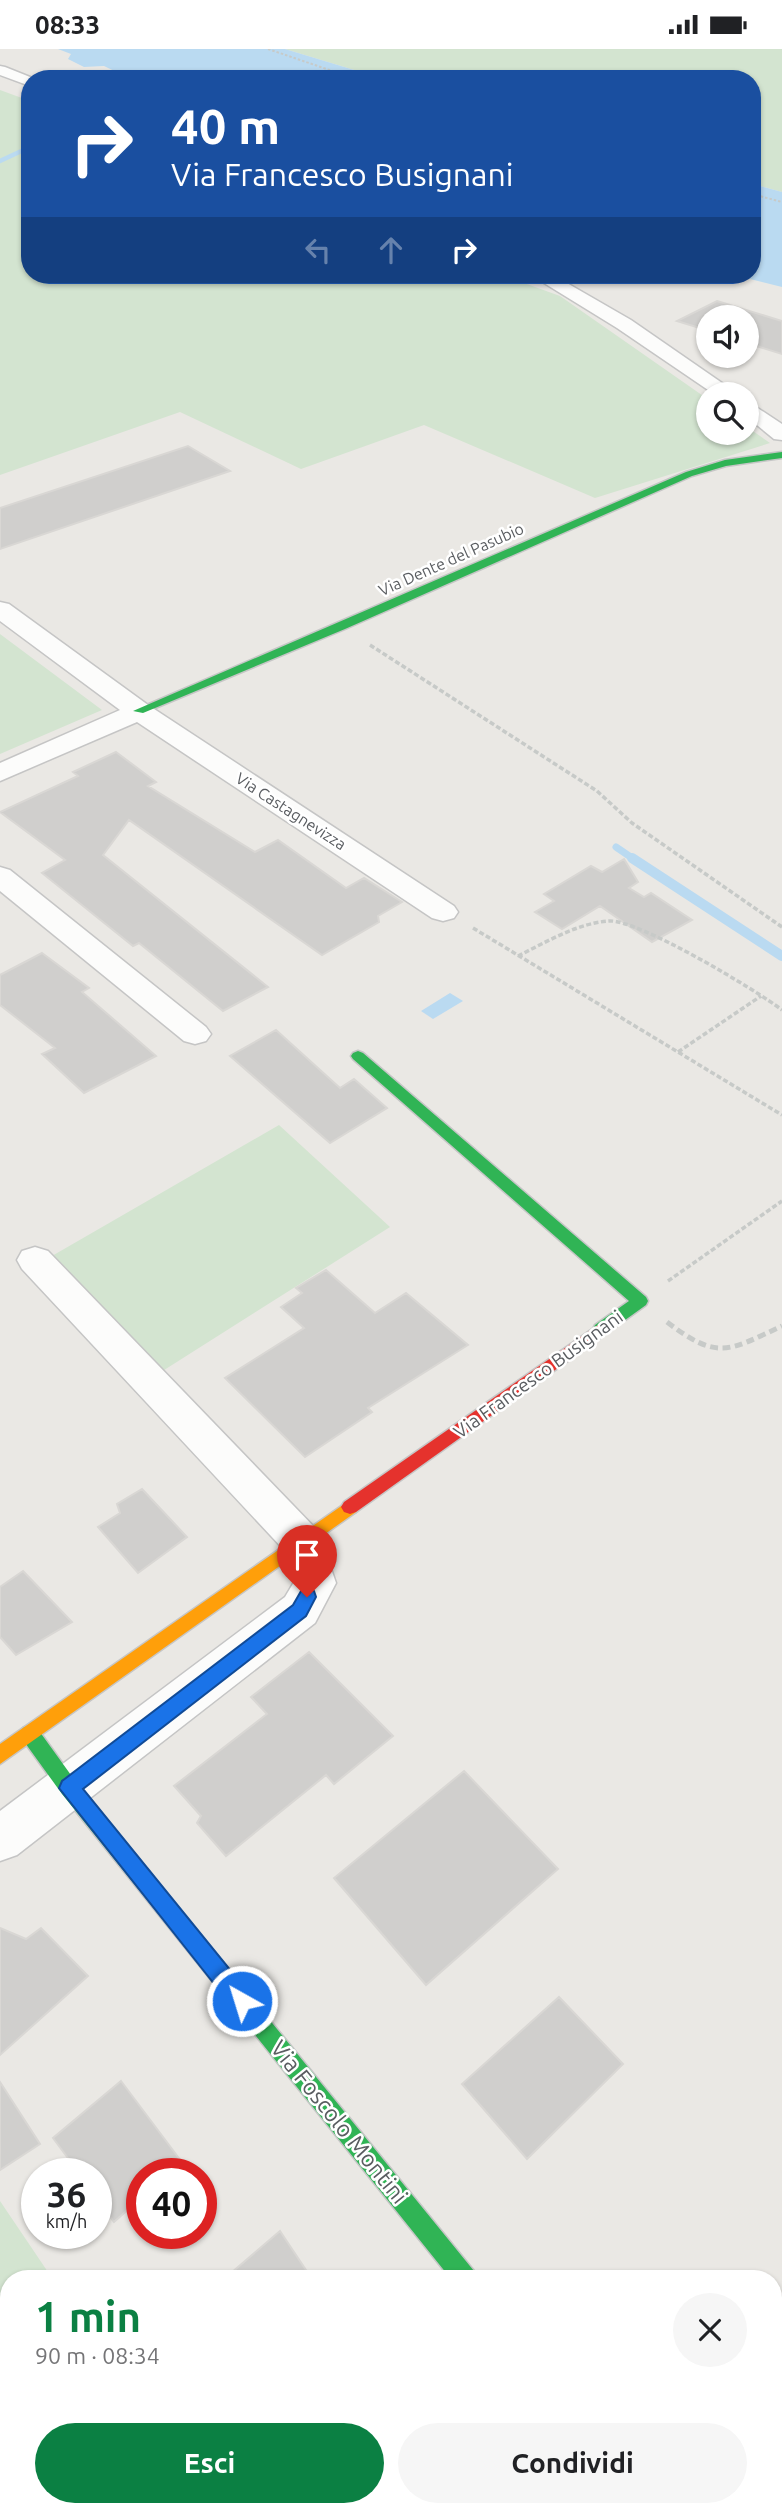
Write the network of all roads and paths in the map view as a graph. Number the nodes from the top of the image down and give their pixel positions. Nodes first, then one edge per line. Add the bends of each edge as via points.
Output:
1 (268, 49) edge
2 (0, 70) edge
3 (327, 70) edge
4 (21, 78) edge
5 (761, 196) edge
6 (782, 202) edge
7 (555, 284) edge
8 (710, 382) edge
9 (759, 417) edge
10 (782, 435) edge
11 (782, 455) edge
12 (0, 609) edge
13 (341, 627) junction
14 (139, 711) junction
15 (0, 773) edge
16 (0, 876) edge
17 (443, 912) dead end
18 (473, 927) dead end
19 (782, 927) edge
20 (518, 956) junction
21 (761, 996) junction
22 (782, 1010) edge
23 (195, 1034) dead end
24 (678, 1052) junction
25 (358, 1056) dead end
26 (782, 1115) edge
27 (782, 1201) edge
28 (35, 1260) dead end
29 (640, 1300) junction
30 (782, 1326) edge
31 (303, 1543) junction
32 (30, 1734) junction
33 (0, 1755) edge
34 (69, 1788) junction
35 (0, 1839) edge
36 (459, 2270) edge

1 - 3 path
2 - 4 street
5 - 6 path
7 - 8 street
9 - 10 street
11 - 13 street, Via Dente del Pasubio via 725,463 690,474
12 - 14 street, Via Castagnevizza
13 - 14 street, Via Dente del Pasubio
13 - 19 path via 597,791 632,823
14 - 15 street
14 - 17 street, Via Castagnevizza
16 - 23 street
18 - 20 path
20 - 21 path via 560,935 616,920
20 - 24 path
21 - 22 path
21 - 24 path
24 - 26 path
25 - 29 street, Via Francesco Busignani
27 - 29 path
28 - 31 street
29 - 30 path via 692,1342 730,1350
29 - 31 street, Via Francesco Busignani
31 - 32 street, Via Francesco Busignani
31 - 34 street via 315,1584 300,1611
32 - 33 street, Via Francesco Busignani
32 - 34 street, Via Foscolo Montini
34 - 35 street
34 - 36 street, Via Foscolo Montini

